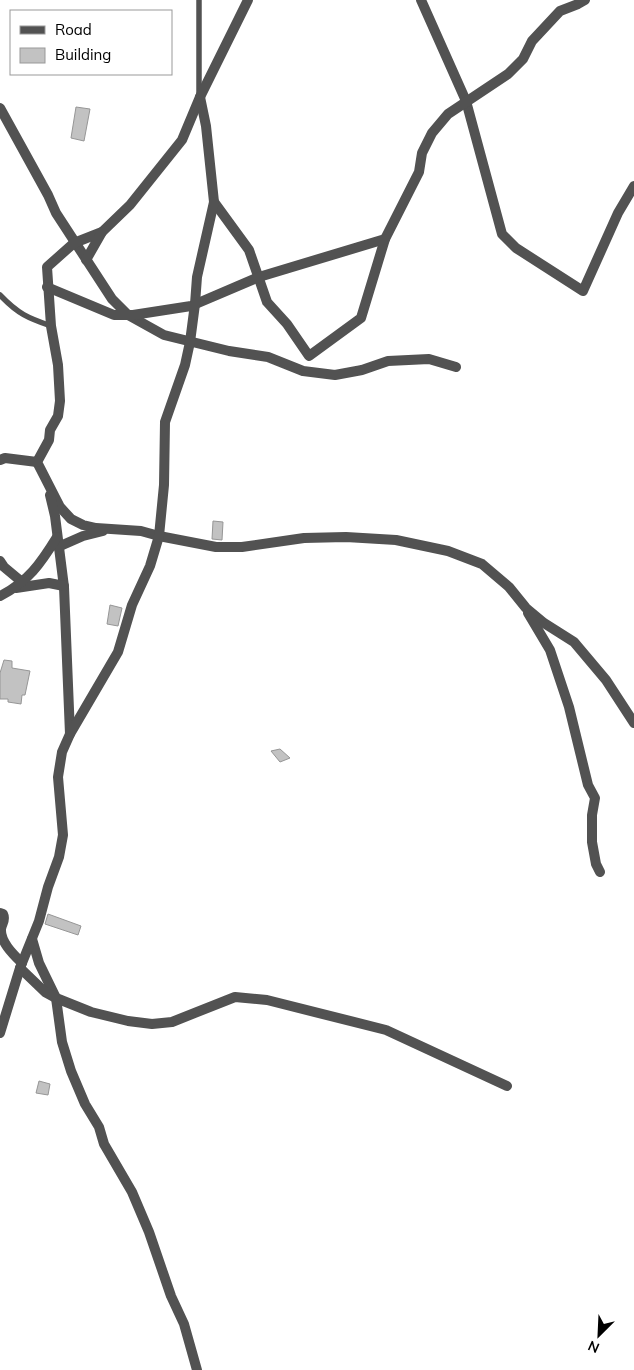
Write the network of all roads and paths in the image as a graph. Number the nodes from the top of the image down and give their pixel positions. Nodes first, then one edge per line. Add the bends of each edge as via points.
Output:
1 (200, 0) edge
2 (248, 0) edge
3 (421, 0) edge
4 (585, 0) edge
5 (200, 97) junction
6 (466, 101) junction
7 (0, 108) edge
8 (634, 186) edge
9 (214, 202) junction
10 (102, 232) junction
11 (385, 239) junction
12 (74, 243) junction
13 (86, 260) junction
14 (259, 277) junction
15 (47, 287) junction
16 (0, 295) edge
17 (195, 304) junction
18 (128, 315) junction
19 (51, 326) junction
20 (190, 342) junction
21 (309, 356) junction
22 (456, 367) dead end
23 (323, 373) junction
24 (0, 460) edge
25 (36, 462) junction
26 (49, 486) junction
27 (111, 529) junction
28 (159, 536) junction
29 (57, 542) junction
30 (0, 561) edge
31 (19, 585) junction
32 (64, 586) junction
33 (0, 596) edge
34 (526, 608) junction
35 (634, 723) edge
36 (70, 734) junction
37 (600, 872) dead end
38 (0, 913) edge
39 (32, 939) junction
40 (21, 966) junction
41 (56, 998) junction
42 (0, 1032) edge
43 (507, 1086) dead end
44 (197, 1370) edge

1 - 5 lane
2 - 5 street
3 - 6 street
4 - 6 street via 560,11 508,74
5 - 9 street
5 - 10 street via 182,140 130,205
6 - 8 street via 502,234 516,248 583,291 618,213
6 - 11 street via 448,114 432,133 422,153 419,172
7 - 12 street
9 - 14 street via 249,250
9 - 17 street via 197,277
10 - 12 street
10 - 13 street
11 - 14 street
11 - 21 street via 360,318
12 - 13 street
12 - 15 street via 47,267
13 - 18 street via 112,299
14 - 17 street
14 - 21 street via 266,302 287,324
15 - 18 street via 114,315
15 - 19 street
16 - 19 lane via 14,309
17 - 18 street
17 - 20 street
18 - 20 street via 164,335
19 - 25 street via 60,401 49,440
20 - 23 street via 268,358 303,371
20 - 28 street via 165,422
21 - 23 street
22 - 23 street via 429,359 388,362 353,372
24 - 25 street
25 - 26 street
26 - 27 street via 71,519 84,526
26 - 29 street
27 - 28 street
27 - 29 street
28 - 34 street via 242,547 304,538 346,537 405,542 448,551 482,564 509,587
28 - 36 street via 118,652
29 - 31 street
29 - 32 street
30 - 31 street
31 - 32 street via 49,583
31 - 33 street
32 - 36 street
34 - 35 street via 574,642 606,680
34 - 37 street via 550,650 569,707 588,786 595,798 592,842
36 - 39 street via 62,752 58,777 63,835
38 - 40 street via 5,919 1,936
39 - 40 street
39 - 41 street via 38,963
40 - 41 street via 45,992
40 - 42 street
41 - 43 street via 91,1012 152,1024 172,1022 235,997 268,1000 386,1030
41 - 44 street via 62,1042 71,1071 104,1144 146,1224 184,1324

